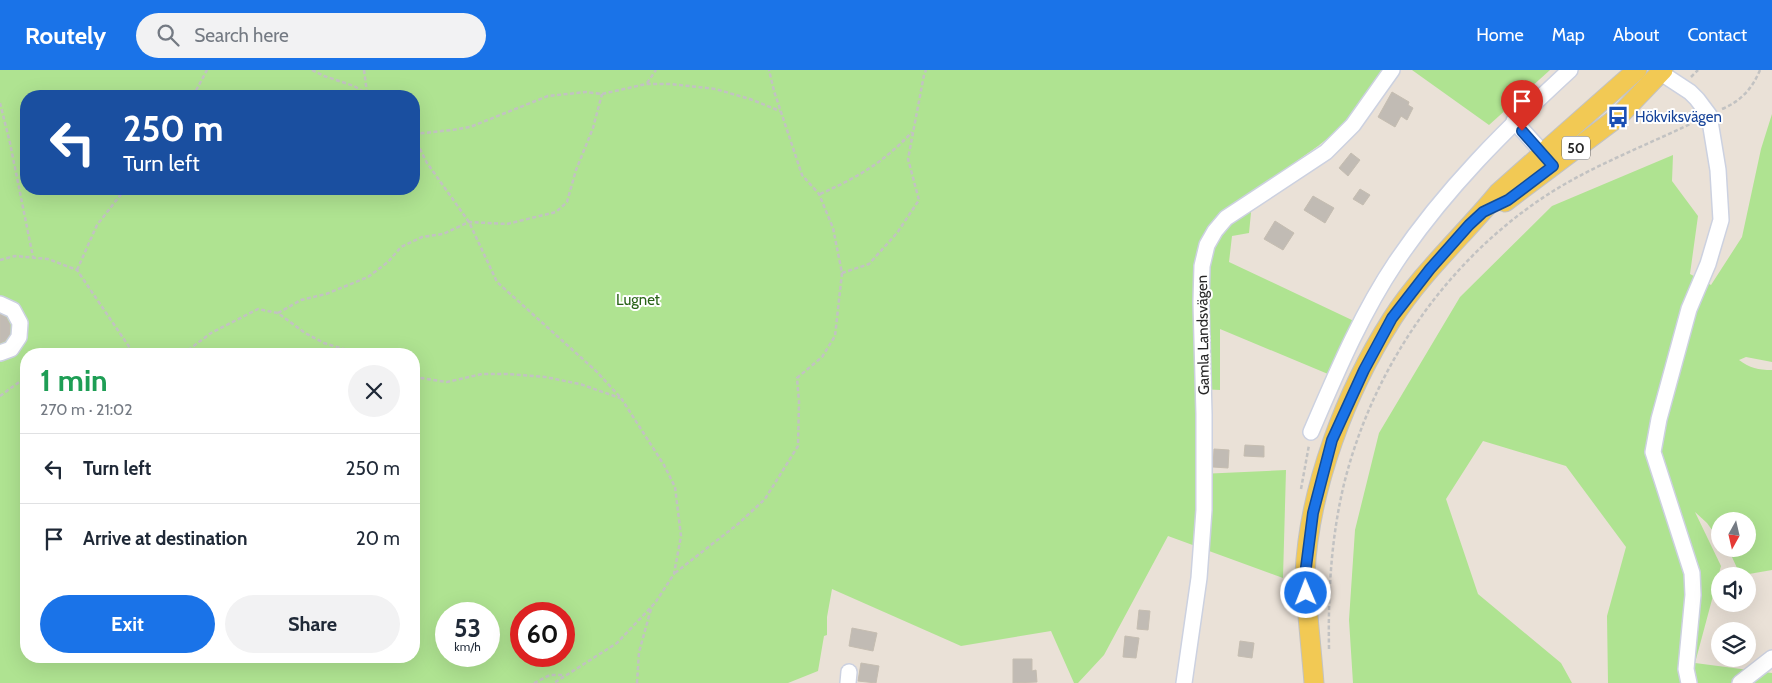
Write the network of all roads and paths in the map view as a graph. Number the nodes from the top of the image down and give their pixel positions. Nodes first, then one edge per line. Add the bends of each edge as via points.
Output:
1 (207, 70) edge
2 (312, 70) edge
3 (364, 70) edge
4 (656, 70) edge
5 (769, 70) edge
6 (926, 70) edge
7 (1392, 70) edge
8 (1570, 70) edge
9 (1637, 70) edge
10 (1760, 70) edge
11 (1660, 71) edge
12 (646, 84) junction
13 (195, 90) edge
14 (360, 90) edge
15 (366, 90) edge
16 (602, 94) junction
17 (0, 102) edge
18 (780, 111) junction
19 (1709, 115) junction
20 (1514, 121) junction
21 (913, 131) junction
22 (420, 134) edge
23 (420, 148) edge
24 (1549, 160) junction
25 (20, 190) edge
26 (819, 194) junction
27 (21, 195) edge
28 (120, 195) edge
29 (469, 222) junction
30 (34, 257) junction
31 (0, 260) edge
32 (77, 270) junction
33 (842, 273) junction
34 (0, 304) edge
35 (278, 313) junction
36 (130, 348) edge
37 (191, 348) edge
38 (340, 348) edge
39 (0, 353) edge
40 (420, 378) edge
41 (20, 381) edge
42 (0, 396) edge
43 (621, 398) junction
44 (1311, 432) dead end
45 (674, 574) junction
46 (651, 607) junction
47 (1329, 657) dead end
48 (1772, 658) edge
49 (565, 675) junction
50 (534, 683) edge
51 (554, 683) edge
52 (637, 683) edge
53 (1184, 683) edge
54 (1314, 683) edge
55 (1689, 683) edge
56 (1740, 683) edge

1 - 13 path
2 - 14 path
3 - 15 path
4 - 12 path
5 - 18 path
6 - 21 path
7 - 53 street, Gamla Landsvägen via 1342,137 1326,152 1226,218 1208,245 1202,266 1201,302 1204,510 1199,578
8 - 20 street
9 - 24 main road, 50
10 - 19 path via 1748,92 1738,101
11 - 19 street via 1697,98
11 - 24 main road, 50 via 1618,116
12 - 16 path
12 - 18 path via 715,89
16 - 22 path via 586,92 548,96 470,127
16 - 29 path via 594,128 576,170 567,202 556,212 507,224
17 - 25 path
18 - 26 path via 802,175
19 - 47 path via 1566,183 1531,206 1494,236 1452,278 1406,337 1373,400 1343,485 1332,555
19 - 55 street via 1718,170 1721,220 1708,264 1689,309 1653,452 1692,573 1686,669
20 - 24 street
20 - 44 street via 1458,180 1396,262 1352,340
21 - 26 path via 879,162
21 - 33 path via 908,159 919,200 897,233 869,264
23 - 29 path via 427,164
24 - 54 main road, 50 via 1508,200 1483,212 1469,225 1392,318 1332,440 1313,513 1305,575
26 - 33 path via 833,228
27 - 30 path
28 - 32 path via 97,225
29 - 35 path via 400,247 388,262 368,277 301,300
29 - 43 path via 497,282
30 - 31 path via 15,256
30 - 32 path
32 - 36 path
33 - 45 path via 835,336 822,357 797,378 798,446 765,499
34 - 39 street via 14,310 20,323 20,337 11,349
35 - 37 path via 258,309 211,333
35 - 38 path via 305,333
40 - 43 path via 447,382 482,374 545,377 580,384
41 - 42 path
43 - 45 path via 675,487 680,536
45 - 46 path
46 - 49 path via 618,643
46 - 52 path via 639,652
48 - 56 street
49 - 50 path via 550,675
49 - 51 path

